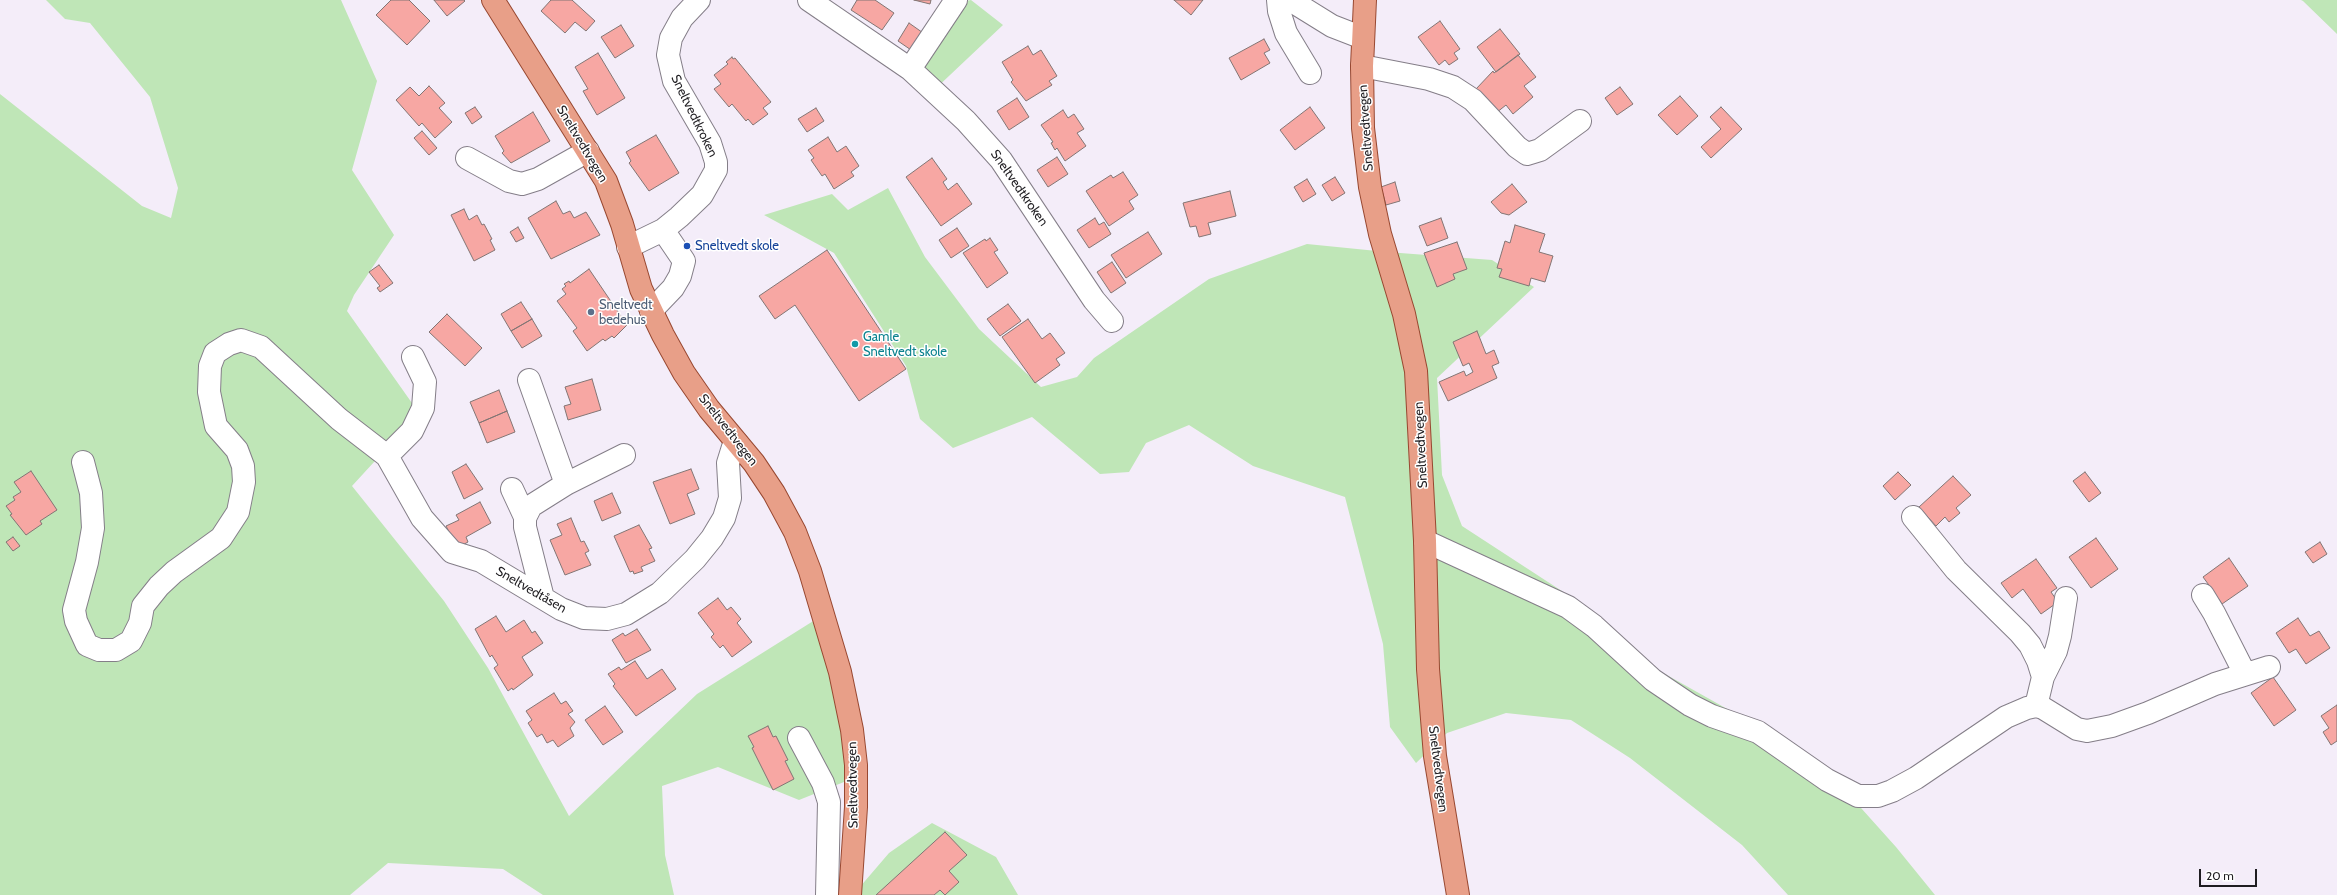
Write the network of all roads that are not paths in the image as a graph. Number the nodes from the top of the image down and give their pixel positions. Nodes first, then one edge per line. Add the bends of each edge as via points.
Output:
1 (493, 0) edge
2 (698, 0) edge
3 (809, 0) edge
4 (956, 0) edge
5 (1278, 0) edge
6 (1290, 0) edge
7 (1365, 0) edge
8 (1363, 38) junction
9 (1362, 66) junction
10 (910, 69) junction
11 (1310, 74) dead end
12 (1580, 121) dead end
13 (588, 151) junction
14 (467, 158) dead end
15 (663, 230) junction
16 (628, 247) junction
17 (651, 311) junction
18 (1112, 321) dead end
19 (413, 357) dead end
20 (529, 380) dead end
21 (737, 442) junction
22 (624, 455) dead end
23 (387, 456) junction
24 (83, 462) dead end
25 (566, 484) junction
26 (512, 489) dead end
27 (526, 517) junction
28 (1913, 517) dead end
29 (1425, 541) junction
30 (2203, 595) dead end
31 (543, 598) junction
32 (2066, 598) dead end
33 (2269, 667) dead end
34 (2245, 674) junction
35 (2043, 677) junction
36 (2036, 706) junction
37 (799, 738) dead end
38 (827, 895) edge
39 (850, 895) edge
40 (1458, 895) edge

1 - 13 main road, Sneltvedtvegen
2 - 15 street, Sneltvedtkroken via 682,18 671,38 669,59 680,94 710,143 716,170 702,195
3 - 10 street, Sneltvedtkroken
4 - 10 street
5 - 11 street via 1278,11 1286,33
6 - 8 street via 1332,26
7 - 8 main road, Sneltvedtvegen
8 - 9 main road, Sneltvedtvegen
9 - 12 street via 1429,79 1453,87 1473,100 1517,148 1527,154 1540,150
9 - 29 main road, Sneltvedtvegen via 1363,128 1370,187 1380,234 1404,314 1416,371
10 - 18 street, Sneltvedtkroken via 990,146 1060,246 1094,300
13 - 14 street via 538,179 522,184 509,181
13 - 16 main road, Sneltvedtvegen via 613,197
15 - 16 street, Sneltvedtkroken
15 - 17 street via 682,254 684,261 673,288
16 - 17 main road, Sneltvedtvegen
17 - 21 main road, Sneltvedtvegen via 684,372
19 - 23 street via 425,382 423,408 412,430
20 - 25 street
21 - 31 street, Sneltvedtåsen via 728,463 730,498 724,518 696,559 660,593 626,614 607,619 584,618
21 - 39 main road, Sneltvedtvegen via 774,493 795,532 810,571 840,672 856,765
22 - 25 street
23 - 24 street via 339,419 261,346 241,340 219,349 210,366 209,392 216,426 237,450 243,466 241,504 231,525 221,538 158,586 143,606 140,623 130,642 116,650 99,650 87,646 74,610 93,528 91,493
23 - 31 street, Sneltvedtåsen via 422,518 452,552 480,561
25 - 27 street via 531,506
26 - 27 street
27 - 31 street via 525,527
28 - 35 street via 1956,570 2020,633 2038,661
29 - 36 street via 1568,607 1594,626 1653,680 1690,705 1712,716 1758,732 1827,780 1858,796 1878,796 1892,791 1916,778 2006,717
29 - 40 main road, Sneltvedtvegen via 1428,669 1434,756
30 - 34 street
32 - 35 street via 2056,651
33 - 34 street
34 - 36 street via 2148,713 2112,726 2088,731 2077,729
35 - 36 street
37 - 38 street via 823,783 829,802

